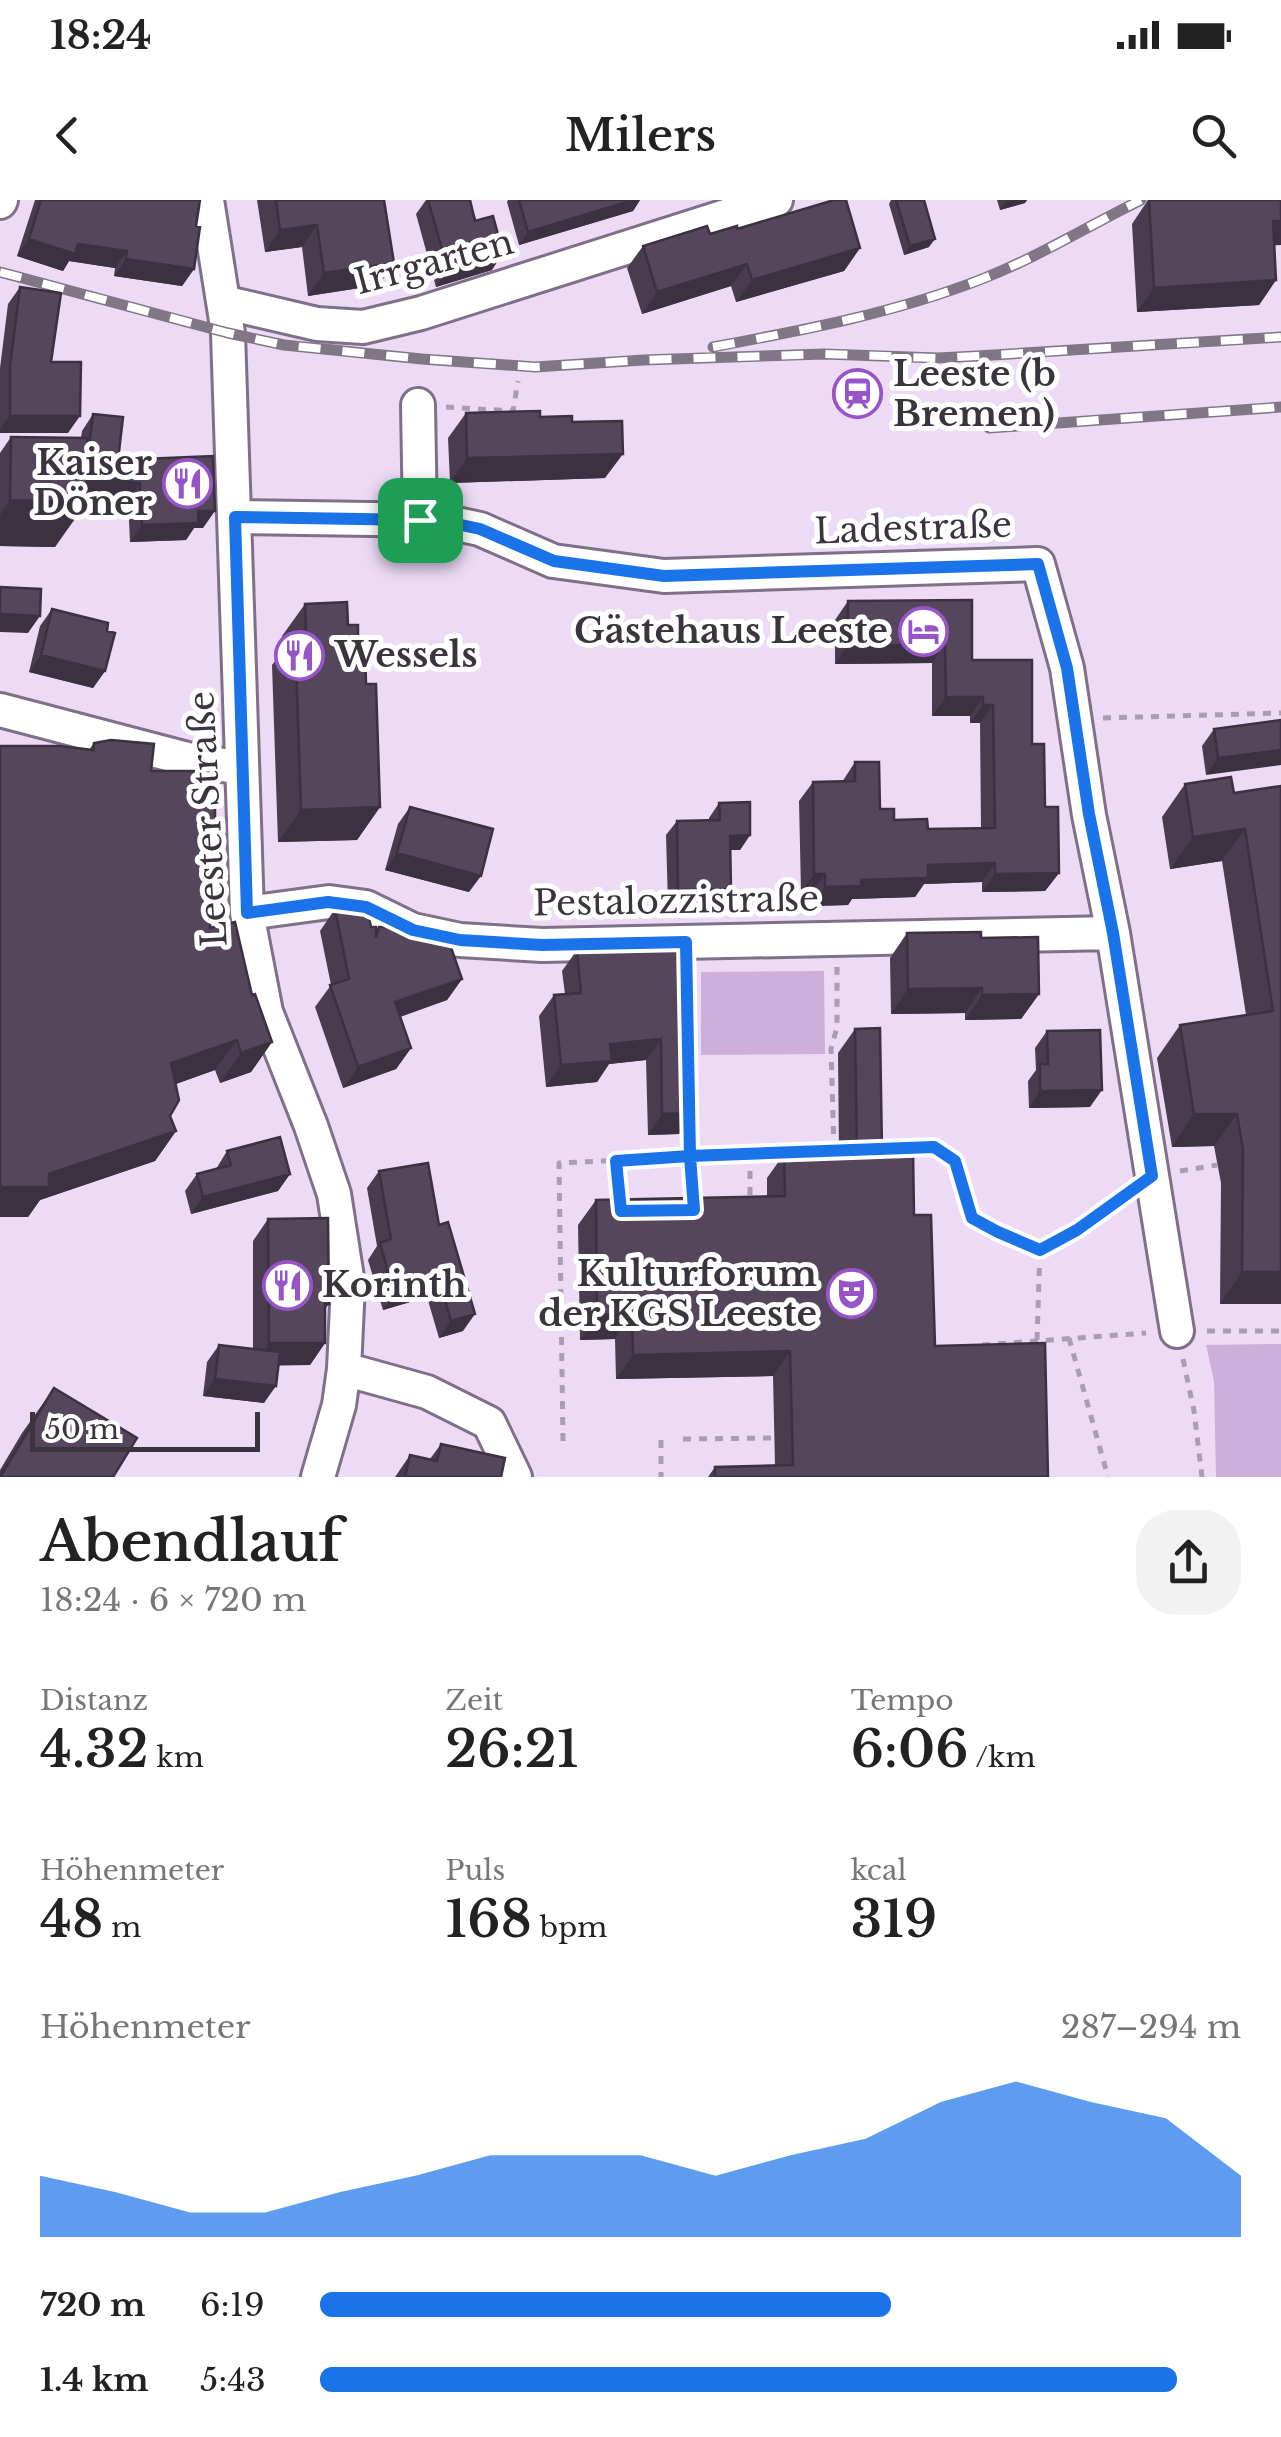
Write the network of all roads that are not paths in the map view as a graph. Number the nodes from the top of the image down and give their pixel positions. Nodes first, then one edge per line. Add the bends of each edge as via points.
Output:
1 (207, 200) edge
2 (776, 200) edge
3 (224, 302) junction
4 (418, 405) road end
5 (235, 517) junction
6 (420, 520) junction
7 (0, 710) edge
8 (241, 768) junction
9 (247, 913) junction
10 (1113, 933) junction
11 (1176, 1332) road end
12 (344, 1369) junction
13 (318, 1477) edge
14 (515, 1477) edge

1 - 3 street, Leester Straße
2 - 3 street, Irrgarten via 363,327 316,324
3 - 5 street, Leester Straße
4 - 6 street
5 - 6 street, Ladestraße
5 - 8 street, Leester Straße
6 - 10 street, Ladestraße via 480,529 554,561 664,576 1038,564 1067,668
7 - 8 street
8 - 9 street, Leester Straße
9 - 10 street, Pestalozzistraße via 328,902 366,907 413,930 460,940 542,945
9 - 12 street, Leester Straße via 266,1012 334,1194 348,1284
10 - 11 street, Ladestraße
12 - 13 street, Leester Straße
12 - 14 street via 427,1392 489,1423

